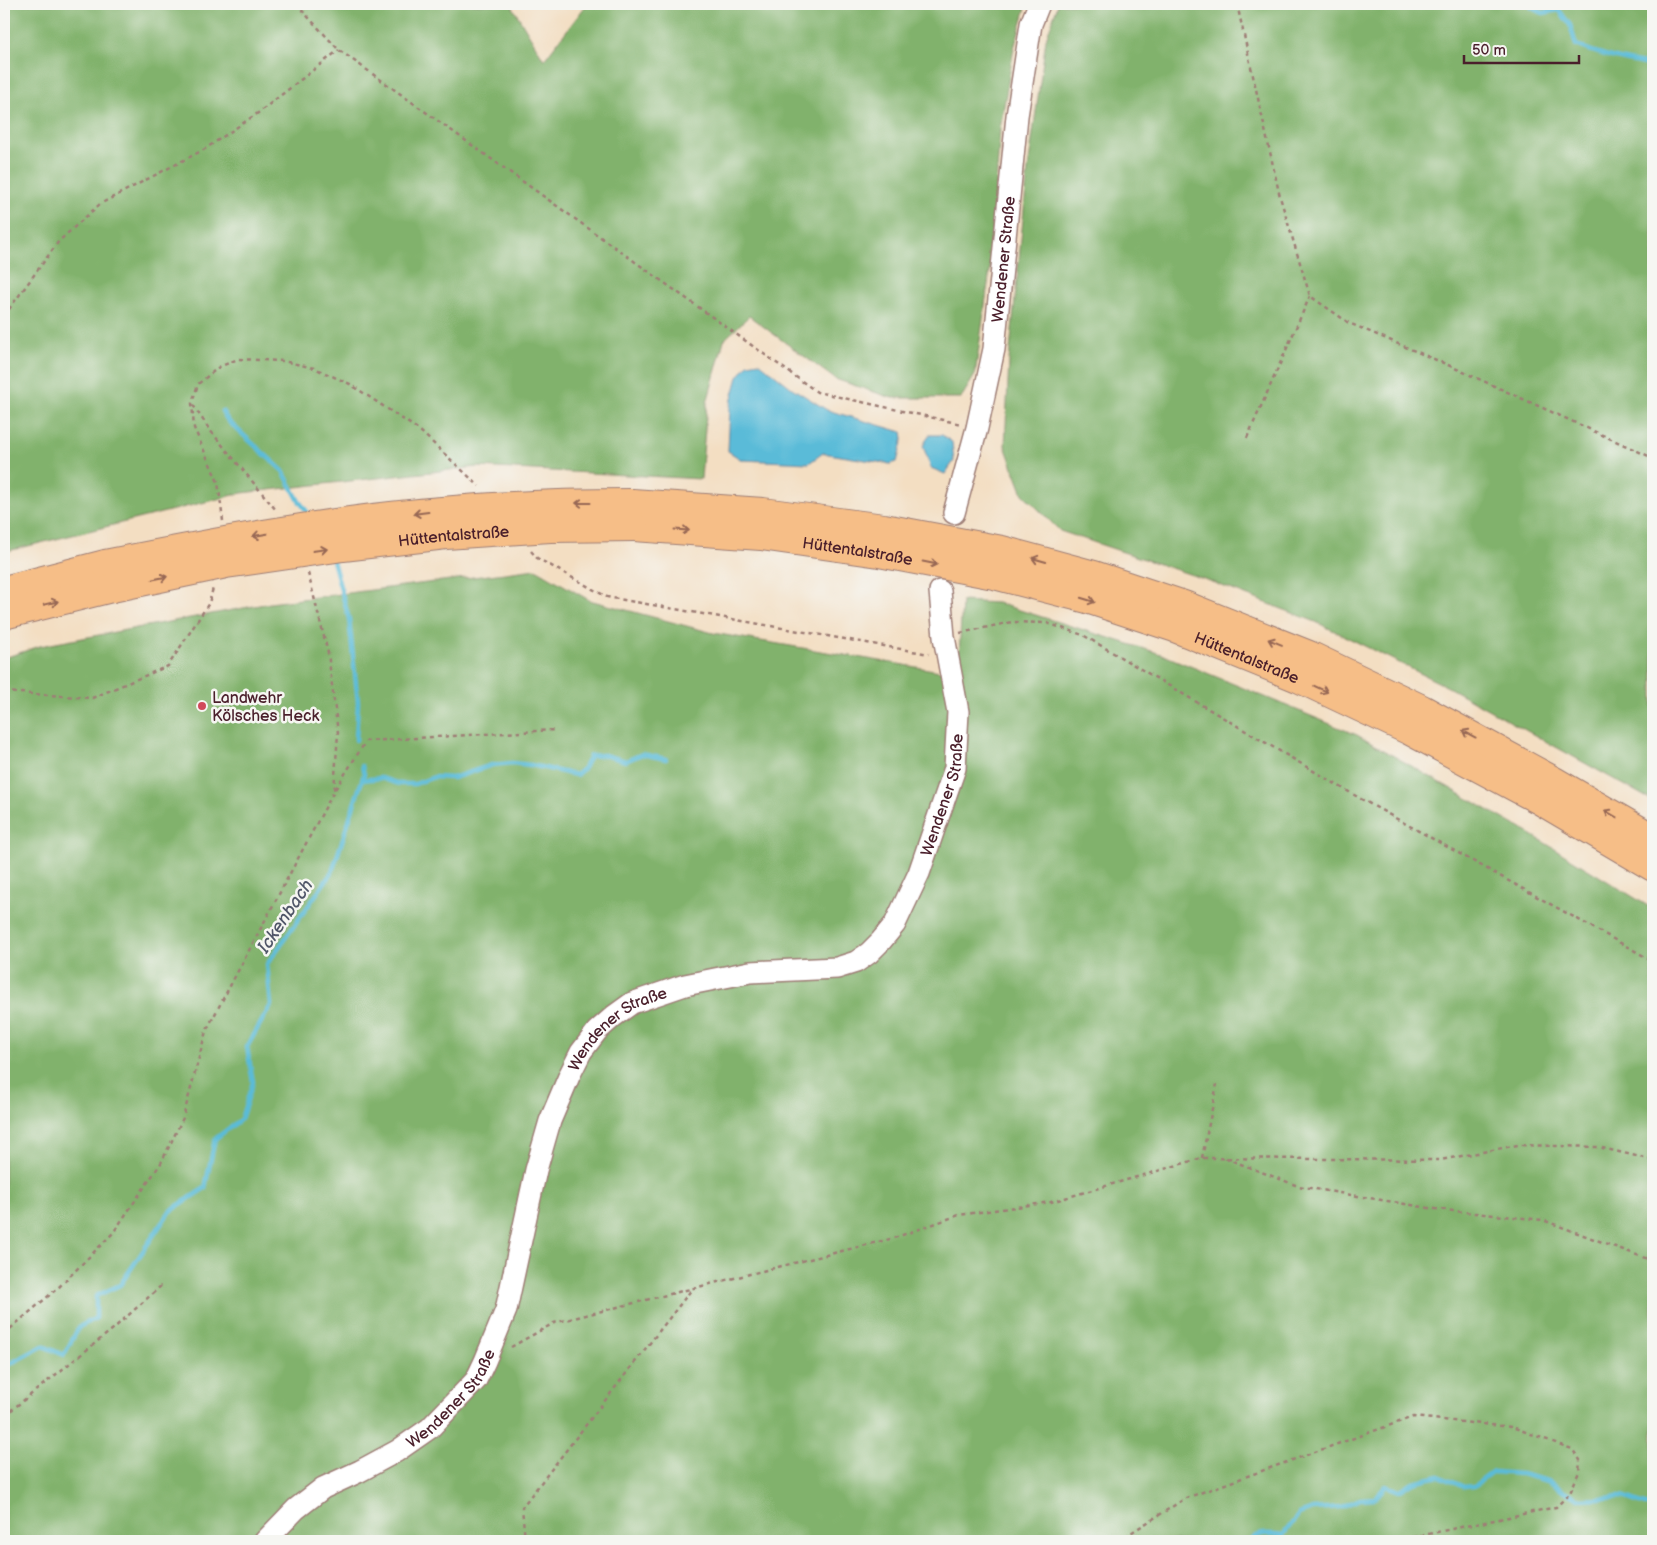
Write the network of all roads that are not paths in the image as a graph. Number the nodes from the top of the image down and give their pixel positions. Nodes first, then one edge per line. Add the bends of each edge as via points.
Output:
1 (1039, 4) edge
2 (954, 513) dead end
3 (633, 515) junction
4 (108, 576) junction
5 (4, 590) edge
6 (940, 592) dead end
7 (4, 615) edge
8 (1653, 838) edge
9 (1653, 867) edge
10 (265, 1541) edge

1 - 2 street, Wendener Straße via 1031,24 1017,116 994,349
3 - 4 highway, Hüttentalstraße, bridge via 550,528 446,535
8 -> 3 highway, Hüttentalstraße via 1422,709 1309,655 1184,605 1112,581 1002,550 884,528 763,512
3 -> 9 highway, Hüttentalstraße via 879,553 994,575 1086,599 1175,628 1298,678 1410,731 1541,801
4 - 5 highway, Hüttentalstraße
7 -> 4 highway, Hüttentalstraße
6 - 10 street, Wendener Straße via 944,637 958,712 955,768 919,873 895,924 875,947 856,962 837,968 750,972 685,985 632,1003 597,1031 570,1074 550,1121 536,1170 506,1310 476,1380 430,1428 397,1451 323,1488 296,1509

